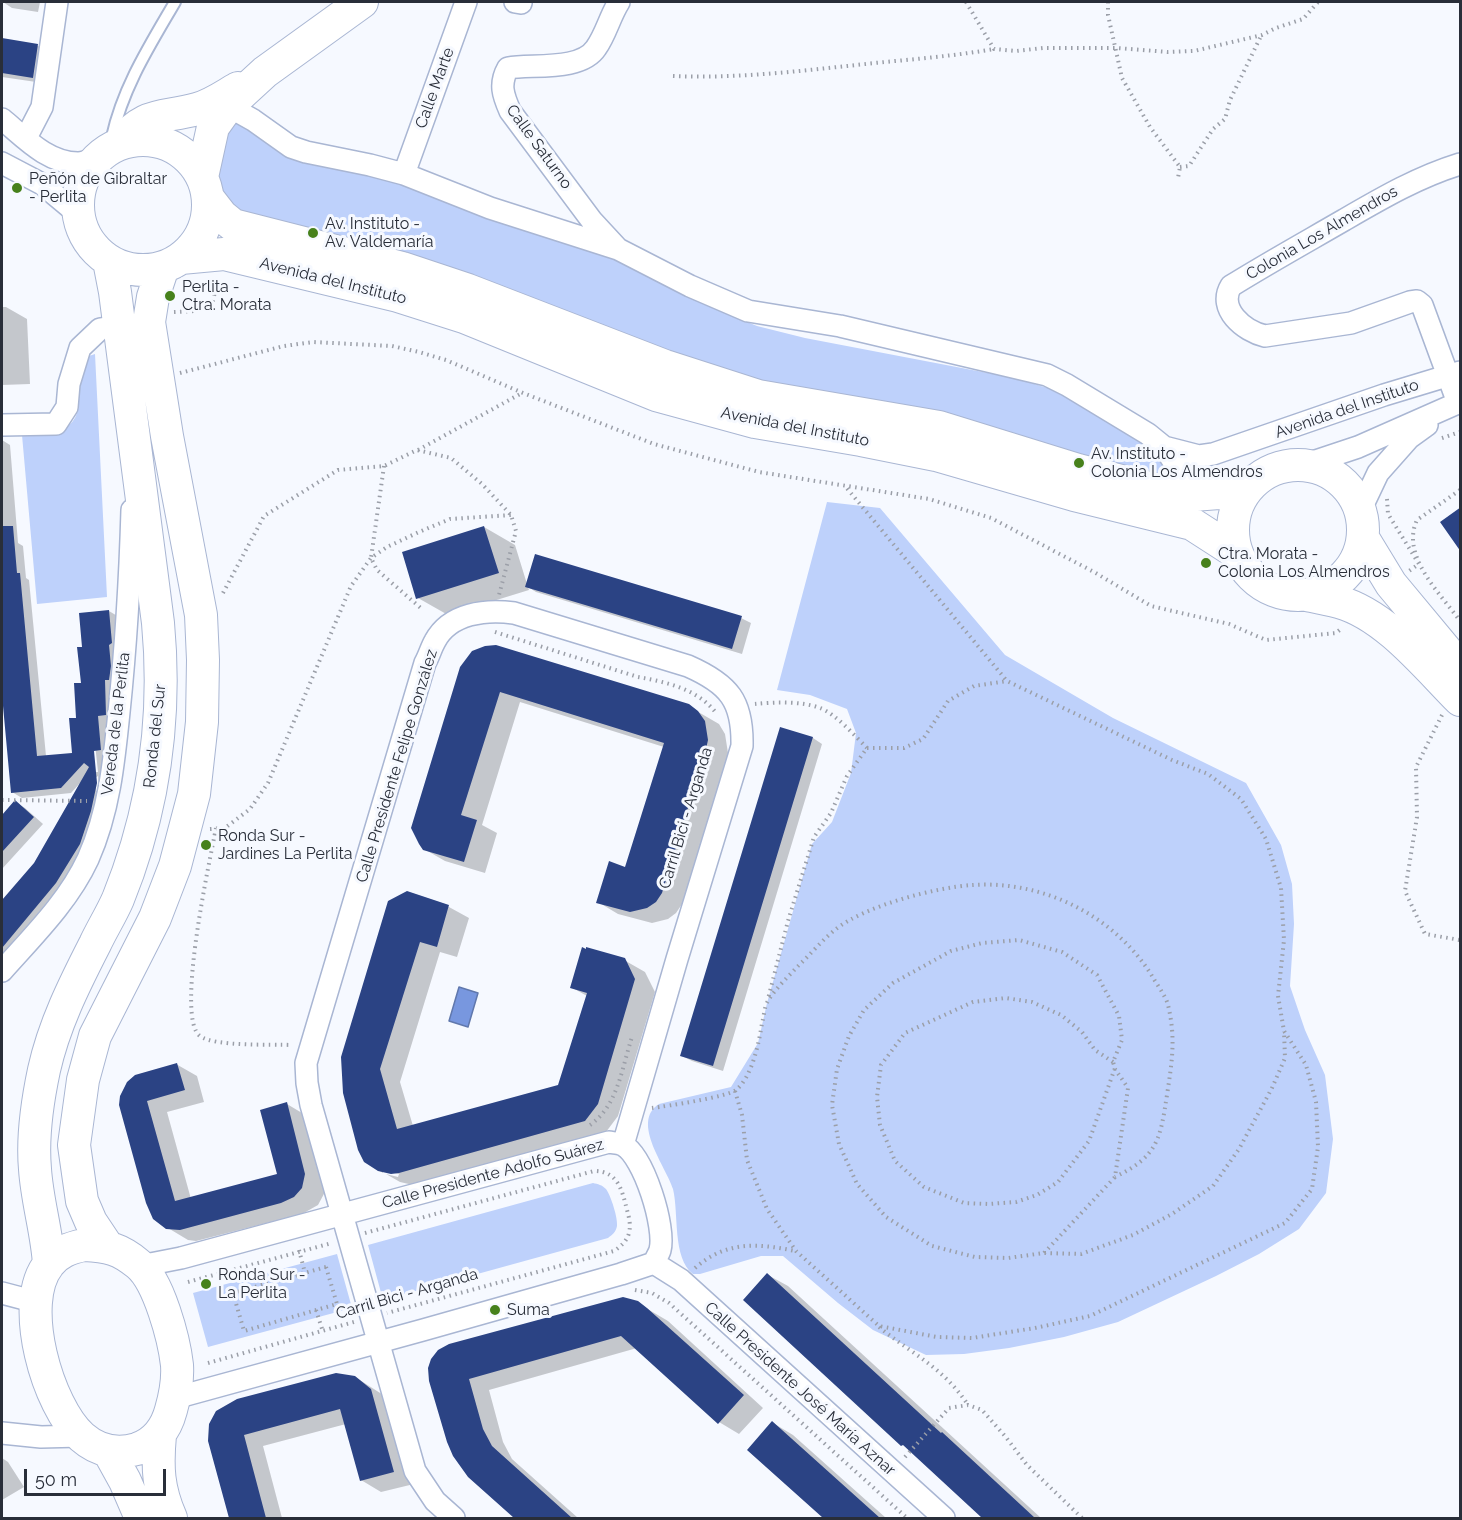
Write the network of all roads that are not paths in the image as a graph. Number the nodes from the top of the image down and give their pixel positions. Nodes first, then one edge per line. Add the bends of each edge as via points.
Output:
1 (57, 2) edge
2 (175, 2) edge
3 (362, 2) edge
4 (466, 2) edge
5 (619, 2) edge
6 (232, 109) junction
7 (2, 119) edge
8 (26, 138) junction
9 (108, 151) junction
10 (2, 163) edge
11 (1461, 164) edge
12 (404, 174) junction
13 (205, 188) junction
14 (78, 214) junction
15 (618, 249) junction
16 (109, 261) junction
17 (172, 262) junction
18 (118, 326) junction
19 (1454, 373) edge
20 (1459, 403) edge
21 (2, 425) edge
22 (134, 444) junction
23 (1164, 447) junction
24 (1304, 465) junction
25 (1245, 491) junction
26 (1210, 494) junction
27 (1361, 525) junction
28 (1237, 553) junction
29 (1307, 595) junction
30 (1461, 667) edge
31 (1453, 705) edge
32 (2, 971) edge
33 (622, 1145) junction
34 (341, 1215) junction
35 (107, 1246) junction
36 (654, 1263) junction
37 (49, 1264) junction
38 (140, 1266) junction
39 (2, 1293) edge
40 (36, 1302) junction
41 (378, 1342) junction
42 (175, 1398) junction
43 (2, 1433) edge
44 (160, 1435) junction
45 (81, 1436) junction
46 (109, 1452) junction
47 (141, 1518) edge
48 (171, 1518) edge
49 (454, 1518) edge
50 (944, 1518) edge

1 - 8 street via 42,107
2 - 9 lane via 134,73
3 - 6 main road via 259,77
4 - 12 street, Calle Marte
5 - 15 street, Calle Saturno via 596,49 583,59 508,68 502,78 502,94 510,111
6 - 9 main road via 197,109 150,118
6 - 12 street, Avenida del Instituto via 291,147
6 - 13 main road via 213,127
7 - 8 street
8 - 9 street via 53,158 79,163
9 - 13 main road via 142,139 164,143 185,155
9 - 14 main road via 85,175
10 - 14 street via 42,184
11 - 19 street, Colonia Los Almendros via 1405,185 1231,286 1226,294 1235,318 1265,336 1351,323 1418,301
12 - 15 street, Avenida del Instituto via 490,208
13 - 17 main road via 206,221 196,242
13 - 26 main road, Avenida del Instituto via 222,216 233,225 402,268 665,366 758,396 939,427 1078,470 1180,496
14 - 16 main road via 84,233
15 - 23 street, Avenida del Instituto via 748,311 840,326 1047,375
16 - 17 main road via 147,270
16 - 18 main road, Ronda del Sur
17 - 28 main road, Avenida del Instituto via 224,254 398,297 464,317 656,395 755,422 936,455 1192,524
17 - 35 main road via 153,297 149,322 201,615 202,722 194,794 175,866 154,918 94,1036 83,1080 74,1145 82,1200
18 - 21 street via 100,329 80,348 67,406 56,424
18 - 22 main road, Ronda del Sur
19 - 20 street, Colonia Los Almendros
19 - 23 street, Avenida del Instituto via 1213,454 1199,456
20 - 24 street, Avenida del Instituto via 1358,447
20 - 27 street via 1409,438 1378,473
22 - 32 street, Vereda de la Perlita via 123,679 113,772 102,819 87,859 61,904
22 - 37 main road, Ronda del Sur via 159,634 160,719 153,785 133,855 117,901 53,1032 44,1070 35,1118 35,1169
23 - 26 street, Avenida del Instituto via 1181,472
24 - 25 main road via 1281,467 1262,476
24 - 27 main road via 1328,472 1348,489
25 - 26 main road, Avenida del Instituto
25 - 28 main road via 1233,522
27 - 29 main road via 1358,556 1347,574 1326,590
27 - 30 main road via 1391,584
28 - 29 main road via 1261,584 1280,593
29 - 31 main road via 1340,602 1390,630
33 - 34 street, Calle Presidente Adolfo Suárez via 609,1142 588,1147
33 - 34 street, Calle Presidente Felipe González via 742,747 743,726 726,688 688,666 514,613 493,610 470,614 451,624 436,639 429,655 306,1063 307,1083
33 - 36 street, Calle Presidente Adolfo Suárez via 643,1168 652,1196 660,1241
34 - 38 street, Calle Presidente Adolfo Suárez
34 - 41 street, Calle Presidente Felipe González
35 - 37 main road via 84,1245 65,1250
35 - 38 main road
36 - 41 street
36 - 50 street, Calle Presidente José María Aznar via 681,1280
37 - 40 main road, Ronda del Sur via 41,1278
38 - 42 main road via 163,1306 171,1335 177,1366
39 - 40 street
40 - 45 main road, Ronda del Sur via 41,1354 49,1382 60,1408
41 - 42 street
41 - 49 street via 415,1471 435,1501
42 - 44 main road
43 - 45 street
44 - 46 main road via 147,1446 125,1453
44 - 48 main road via 158,1477
45 - 46 main road, Ronda del Sur
46 - 47 main road

